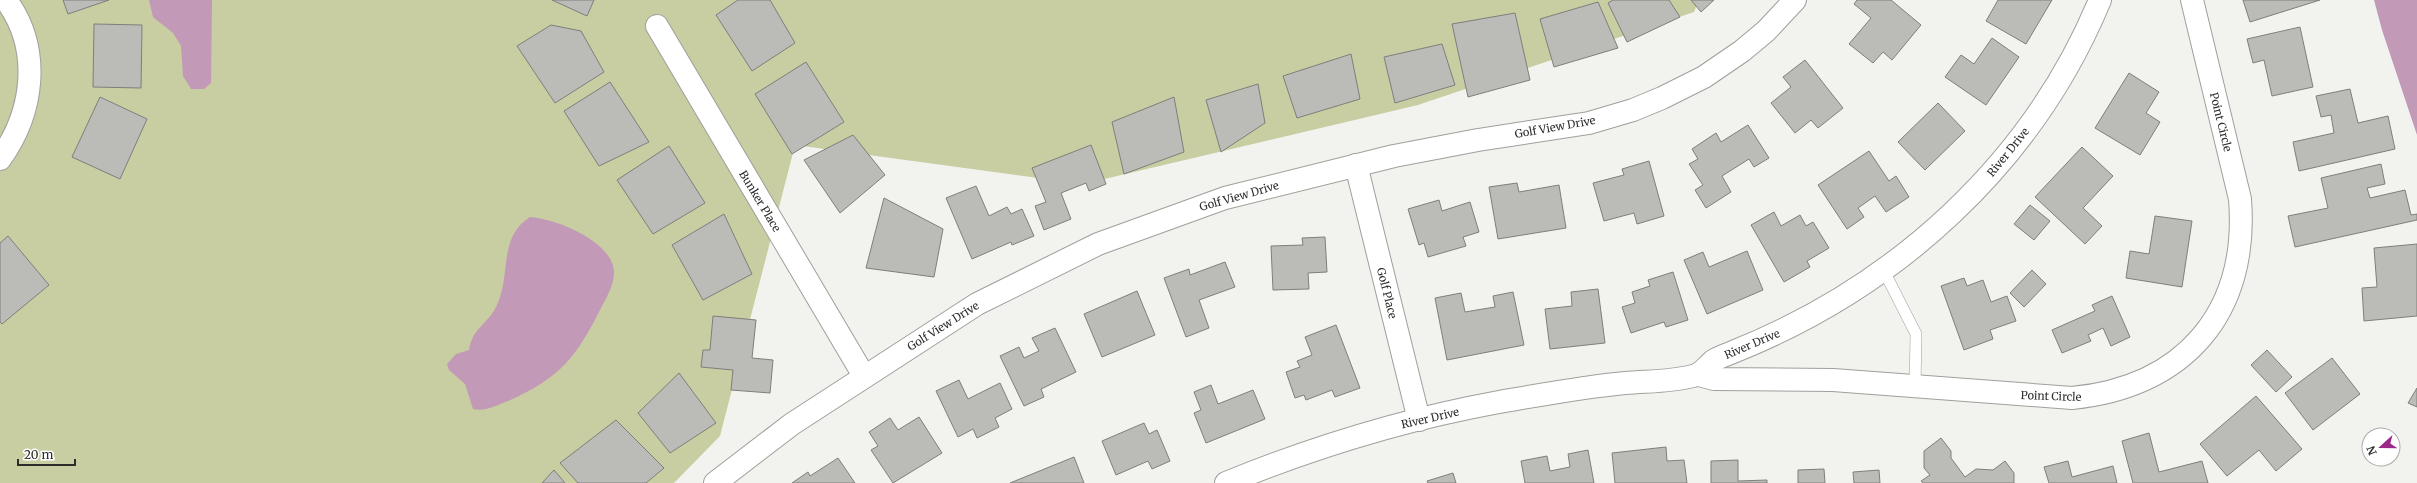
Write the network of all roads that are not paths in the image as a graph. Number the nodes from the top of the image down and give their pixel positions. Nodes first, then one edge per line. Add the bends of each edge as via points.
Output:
1 (6, 0) edge
2 (1795, 0) edge
3 (2100, 0) edge
4 (2192, 0) edge
5 (657, 26) dead end
6 (0, 159) edge
7 (1356, 165) junction
8 (1884, 271) junction
9 (1699, 374) junction
10 (864, 376) junction
11 (1915, 387) junction
12 (1419, 420) junction
13 (715, 483) edge
14 (1226, 483) edge

1 - 6 street via 23,32 30,77 22,121
2 - 7 street, Golf View Drive via 1748,46 1704,77 1633,110 1589,123 1478,140
3 - 8 street, River Drive via 2072,58 2021,137 1987,179 1949,217 1909,253
4 - 11 street, Point Circle via 2240,198 2242,219 2240,254 2233,281 2215,318 2178,360 2155,376 2127,389 2100,396 2058,398
5 - 10 street, Bunker Place
7 - 10 street, Golf View Drive via 1225,198 1098,244 978,304
7 - 12 street, Golf Place
8 - 9 street, River Drive via 1814,316 1716,359
8 - 11 lane via 1916,334
9 - 11 street, Point Circle via 1714,379 1833,380
9 - 12 street, River Drive via 1674,381 1624,383 1499,402
10 - 13 street, Golf View Drive via 792,424
12 - 14 street, River Drive via 1345,440

